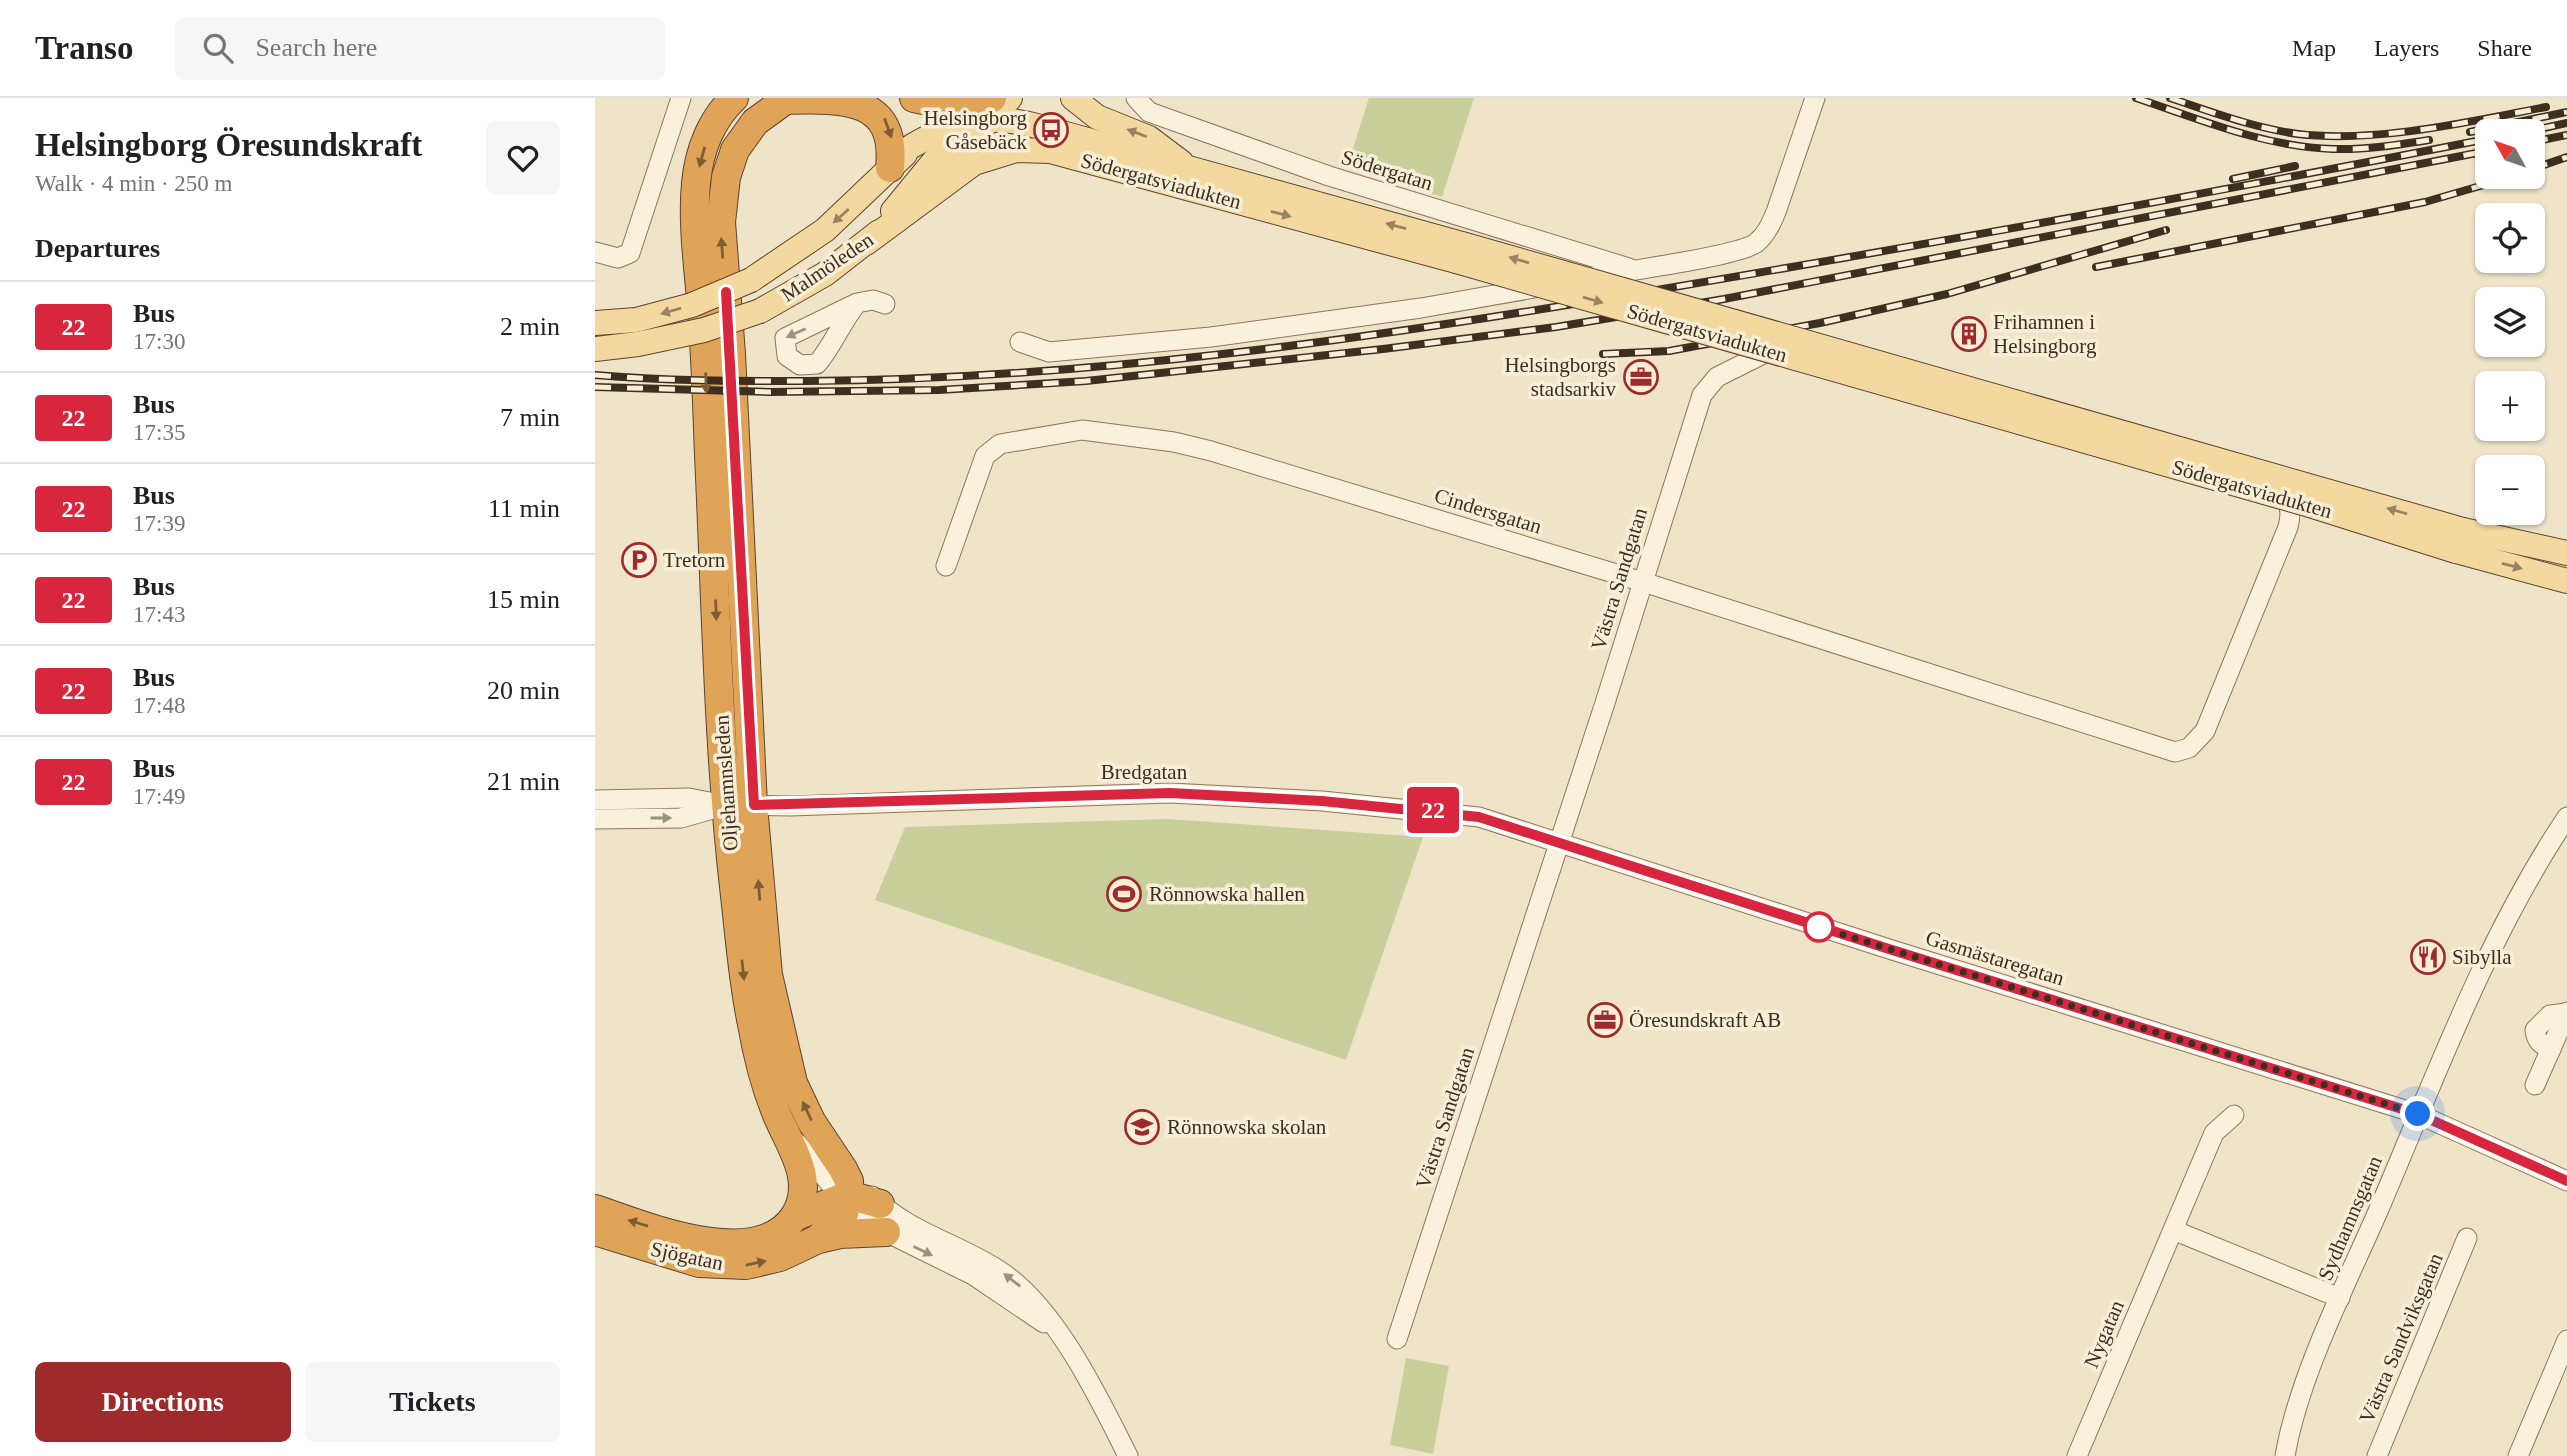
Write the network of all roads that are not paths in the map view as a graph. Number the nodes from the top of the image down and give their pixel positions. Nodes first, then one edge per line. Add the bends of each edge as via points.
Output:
1 (681, 98) edge
2 (734, 98) edge
3 (914, 98) edge
4 (1010, 98) edge
5 (1073, 98) edge
6 (1136, 98) edge
7 (1815, 98) edge
8 (785, 99) edge
9 (993, 104) edge
10 (952, 107) edge
11 (1050, 151) junction
12 (890, 169) junction
13 (1193, 171) junction
14 (866, 243) junction
15 (595, 252) edge
16 (1459, 253) junction
17 (1634, 269) junction
18 (857, 303) dead end
19 (885, 304) dead end
20 (595, 323) edge
21 (637, 332) junction
22 (1020, 342) dead end
23 (595, 349) edge
24 (2259, 478) joint
25 (2460, 540) junction
26 (2567, 552) edge
27 (946, 566) dead end
28 (2567, 580) edge
29 (1643, 582) junction
30 (595, 800) edge
31 (725, 805) junction
32 (754, 805) junction
33 (2567, 817) edge
34 (595, 819) edge
35 (1559, 843) junction
36 (2567, 1012) edge
37 (2535, 1085) dead end
38 (2418, 1114) junction
39 (2234, 1115) dead end
40 (783, 1125) junction
41 (2567, 1181) edge
42 (845, 1191) junction
43 (880, 1204) joint
44 (595, 1209) edge
45 (794, 1217) junction
46 (2173, 1230) junction
47 (595, 1231) edge
48 (885, 1232) junction
49 (2467, 1238) dead end
50 (818, 1239) junction
51 (2340, 1298) junction
52 (1056, 1332) junction
53 (1397, 1339) dead end
54 (2567, 1340) edge
55 (1125, 1451) edge
56 (2077, 1456) edge
57 (2285, 1456) edge
58 (2377, 1456) edge
59 (2518, 1456) edge

1 - 15 street via 630,253 618,258
2 -> 31 highway, Oljehamnsleden via 720,115 700,157 695,205
3 - 10 highway
4 - 9 main road, Malmöleden
13 -> 5 main road via 1149,138 1097,117
6 - 17 street, Södergatan via 1149,112 1329,176
7 - 17 street via 1770,227 1755,244
8 -> 12 highway via 845,99 875,108 891,130
32 -> 8 highway, Oljehamnsleden via 721,222 726,177 736,150 755,122
9 - 10 highway
9 - 11 main road via 1008,135
9 - 13 main road, Södergatsviadukten via 1037,126
9 - 14 main road, Malmöleden via 919,196
10 - 12 main road, Malmöleden
10 - 14 main road via 945,148
11 - 14 main road, Södergatsviadukten via 1016,150 974,163
11 -> 16 main road, Södergatsviadukten
12 -> 21 main road, Malmöleden, bridge via 825,230 751,280
16 -> 13 main road, Södergatsviadukten
21 -> 14 main road, Malmöleden, bridge via 704,330 760,311 812,283
16 - 25 main road, Södergatsviadukten, bridge via 2300,502
17 - 22 street via 1420,309 1211,337 1049,352
18 - 19 street via 873,300
20 - 21 main road, Malmöleden
21 - 23 main road, Malmöleden
24 - 29 street, Västra Sandgatan via 1785,346 1717,377 1702,395
24 - 29 street, Cindersgatan via 2286,498 2292,513 2200,737 2189,748 2175,752
25 - 26 main road, Södergatsviadukten
25 -> 28 main road, Södergatsviadukten
27 - 29 street, Cindersgatan via 991,449 1082,430 1211,452
29 - 35 street, Västra Sandgatan
30 - 31 street, Bredgatan via 689,798
31 - 32 street, Bredgatan
34 -> 31 street, Bredgatan via 681,818
31 -> 40 highway, Oljehamnsleden via 751,1023
32 - 35 street, Bredgatan via 1220,795 1447,811
42 -> 32 highway, Oljehamnsleden via 793,1083 781,1041 761,913
33 - 38 street, Sydhamnsgatan via 2516,901
35 - 38 street, Gasmästaregatan
35 - 53 street, Västra Sandgatan
36 - 37 street
38 - 41 street, Gasmästaregatan
38 - 51 street, Sydhamnsgatan
39 - 46 street, Nygatan via 2214,1133
40 - 42 street, Oljehamnsleden
40 - 45 highway via 803,1182 804,1193
42 - 43 highway
42 - 45 highway, Sjögatan
42 - 48 street, Oljehamnsleden
42 - 50 highway, Sjögatan via 838,1222
52 -> 43 street, Oljehamnsleden via 1031,1295 999,1270
45 -> 44 highway, Sjögatan via 767,1237 721,1243 685,1238
46 - 51 street
46 - 56 street, Nygatan
47 -> 50 highway, Sjögatan via 699,1263 726,1266 763,1262
48 - 50 highway
48 -> 52 street, Oljehamnsleden via 991,1286
49 - 58 street, Västra Sandviksgatan
51 - 57 street, Sydhamnsgatan via 2302,1394
52 - 55 street, Oljehamnsleden via 1082,1366
54 - 59 street

